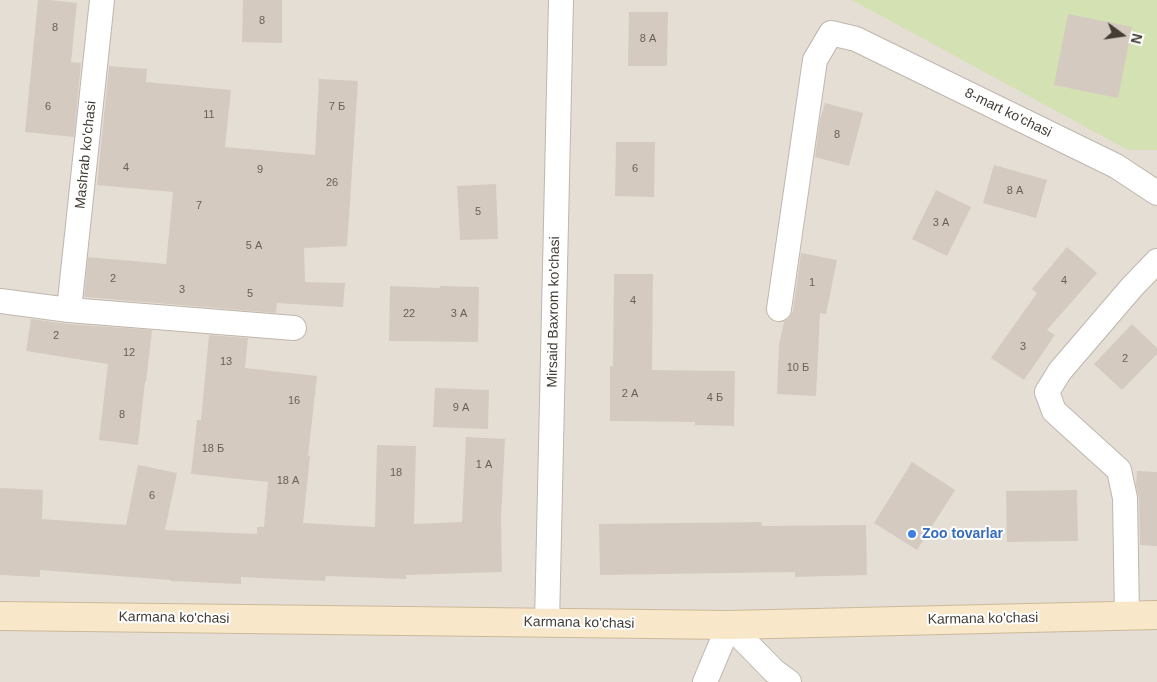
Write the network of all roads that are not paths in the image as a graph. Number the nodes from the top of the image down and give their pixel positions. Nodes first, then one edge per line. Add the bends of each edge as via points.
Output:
1 (102, 0) edge
2 (561, 0) edge
3 (1157, 193) edge
4 (1157, 261) edge
5 (0, 301) edge
6 (779, 309) dead end
7 (69, 310) junction
8 (294, 328) dead end
9 (1157, 615) edge
10 (0, 616) edge
11 (1127, 616) junction
12 (547, 623) junction
13 (729, 625) junction
14 (705, 682) edge
15 (789, 682) edge

1 - 7 street, Mashrab ko'chasi
2 - 12 street, Mirsaid Baxrom ko'chasi
3 - 6 street, 8-mart ko'chasi via 1116,166 856,39 831,33 815,60
4 - 11 street via 1060,371 1048,392 1054,410 1119,470 1125,498
5 - 7 street
7 - 8 street
9 - 11 main road, Karmana ko'chasi
10 - 12 main road, Karmana ko'chasi
11 - 13 main road, Karmana ko'chasi
12 - 13 main road, Karmana ko'chasi
13 - 14 street
13 - 15 street

